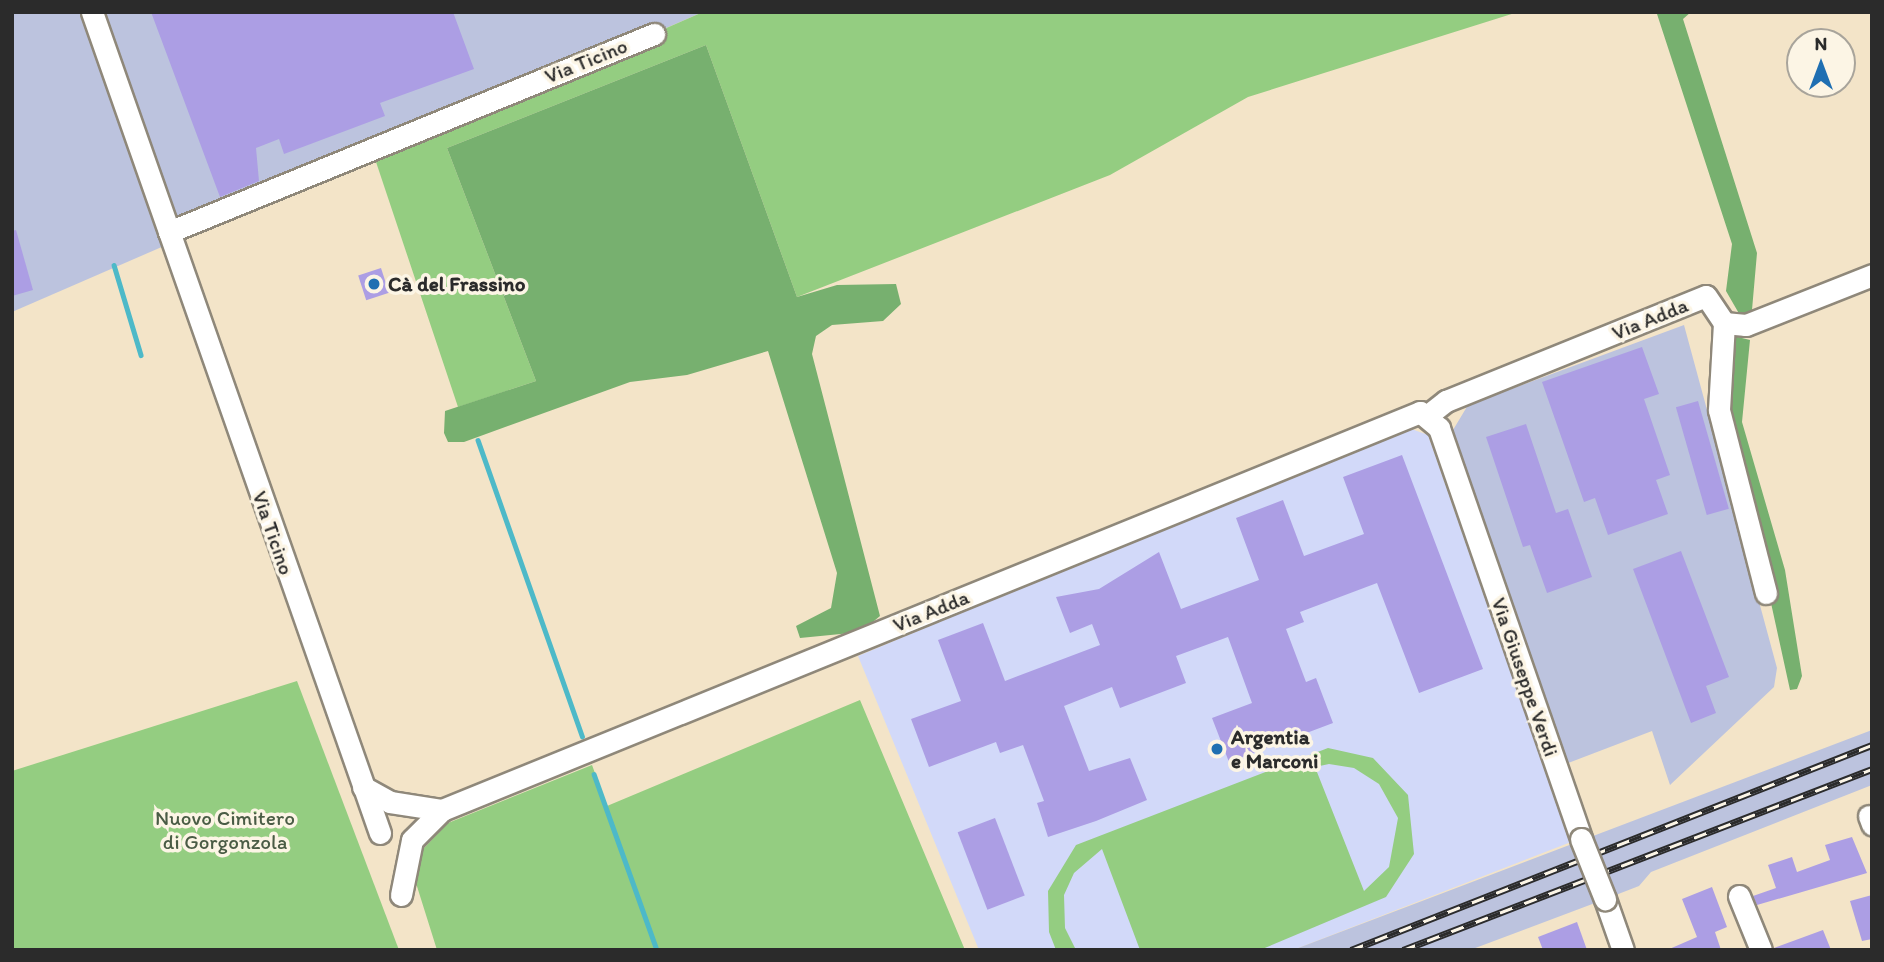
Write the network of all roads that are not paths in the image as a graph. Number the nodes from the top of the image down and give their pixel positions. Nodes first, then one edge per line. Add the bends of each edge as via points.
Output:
1 (92, 12) edge
2 (654, 34) dead end
3 (169, 232) junction
4 (1872, 275) edge
5 (1724, 323) junction
6 (1424, 414) junction
7 (1766, 593) dead end
8 (363, 787) junction
9 (406, 806) junction
10 (442, 810) junction
11 (419, 828) junction
12 (380, 834) junction
13 (401, 895) dead end
14 (1739, 896) dead end
15 (1623, 950) edge
16 (1761, 950) edge

1 - 3 street, Via Ticino
2 - 3 street, Via Ticino
3 - 8 street, Via Ticino
4 - 5 street via 1746,325
5 - 6 street, Via Adda via 1706,296 1446,401
5 - 7 street via 1719,410
6 - 10 street, Via Adda
6 - 15 street, Via Giuseppe Verdi, bridge via 1439,428
8 - 9 street, Via Adda
8 - 12 street, Via Ticino
9 - 10 street, Via Adda
9 - 12 street
10 - 11 street, Via Adda
11 - 12 street, Via Adda
11 - 13 street, Via Adda via 406,855
14 - 16 street

